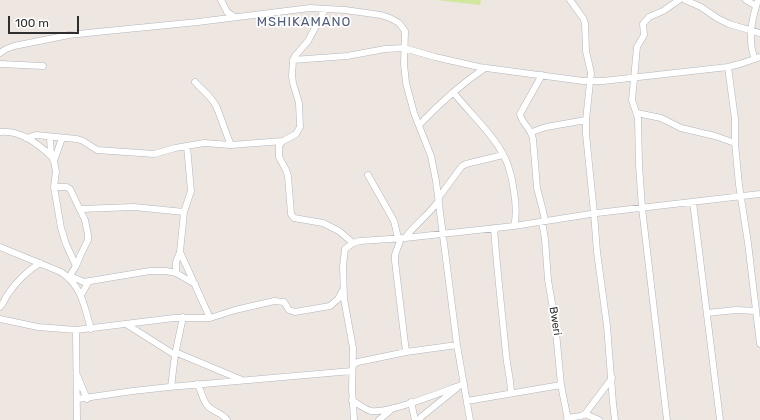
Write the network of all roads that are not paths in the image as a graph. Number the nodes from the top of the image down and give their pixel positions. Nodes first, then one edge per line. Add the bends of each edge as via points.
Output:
1 (221, 0) edge
2 (570, 0) edge
3 (680, 0) edge
4 (684, 0) edge
5 (746, 0) edge
6 (757, 3) edge
7 (325, 9) junction
8 (235, 17) junction
9 (752, 30) junction
10 (760, 33) edge
11 (404, 48) junction
12 (0, 53) edge
13 (757, 58) edge
14 (293, 60) junction
15 (0, 64) edge
16 (43, 66) dead end
17 (728, 67) junction
18 (485, 68) junction
19 (542, 75) junction
20 (634, 78) junction
21 (591, 81) junction
22 (195, 82) dead end
23 (454, 93) junction
24 (637, 113) junction
25 (586, 120) junction
26 (419, 125) junction
27 (0, 132) edge
28 (532, 132) junction
29 (50, 137) junction
30 (26, 138) junction
31 (62, 138) junction
32 (283, 141) junction
33 (735, 143) junction
34 (231, 145) junction
35 (187, 146) junction
36 (503, 155) junction
37 (52, 159) junction
38 (368, 175) dead end
39 (54, 187) junction
40 (760, 194) edge
41 (741, 196) junction
42 (439, 198) junction
43 (693, 202) junction
44 (642, 208) junction
45 (81, 209) junction
46 (184, 212) junction
47 (594, 213) junction
48 (543, 222) junction
49 (514, 226) junction
50 (494, 228) junction
51 (444, 234) junction
52 (401, 238) junction
53 (353, 243) junction
54 (0, 247) edge
55 (180, 252) junction
56 (40, 263) junction
57 (76, 266) junction
58 (176, 273) junction
59 (69, 276) junction
60 (89, 281) junction
61 (195, 284) junction
62 (343, 290) junction
63 (81, 295) junction
64 (0, 307) edge
65 (756, 311) junction
66 (707, 313) junction
67 (183, 317) junction
68 (210, 318) junction
69 (0, 319) edge
70 (126, 324) junction
71 (91, 328) junction
72 (76, 330) junction
73 (760, 344) edge
74 (457, 345) junction
75 (406, 352) junction
76 (175, 353) junction
77 (353, 368) junction
78 (75, 372) junction
79 (612, 378) junction
80 (242, 380) junction
81 (197, 384) junction
82 (461, 385) junction
83 (561, 385) junction
84 (171, 387) junction
85 (511, 393) junction
86 (87, 399) junction
87 (77, 400) junction
88 (352, 400) junction
89 (467, 400) junction
90 (411, 402) junction
91 (393, 408) junction
92 (585, 414) junction
93 (568, 419) edge
94 (77, 420) edge
95 (227, 420) edge
96 (354, 420) edge
97 (379, 420) edge
98 (415, 420) edge
99 (420, 420) edge
100 (470, 420) edge
101 (599, 420) edge
102 (615, 420) edge
103 (667, 420) edge
104 (720, 420) edge

1 - 8 street via 227,12
2 - 21 street via 585,22 585,48
3 - 20 street via 643,22 644,35 637,47
4 - 9 street via 729,24
5 - 6 street
6 - 9 street
7 - 8 street via 310,8
7 - 11 street via 358,11 390,18 399,23 405,31
7 - 14 street via 308,40
8 - 12 street via 71,35 14,46
9 - 10 street
9 - 13 street via 752,50
11 - 14 street
11 - 18 street via 460,64
11 - 26 street via 406,83
13 - 17 street
14 - 32 street via 292,76 299,103 300,127 292,137
15 - 16 street
17 - 20 street
17 - 33 street via 735,119
18 - 19 street
18 - 23 street
19 - 21 street
19 - 28 street via 520,112 521,118
20 - 21 street
20 - 24 street via 632,100
21 - 25 street
22 - 34 street via 216,106
23 - 26 street
23 - 36 street
24 - 33 street
24 - 44 street
25 - 28 street
25 - 47 street
26 - 42 street via 431,156
27 - 30 street via 10,132
28 - 48 street, Bweri via 536,188 544,211
29 - 30 street via 36,135
29 - 31 street
29 - 37 street
30 - 37 street
31 - 35 street via 83,141 97,150 154,154
31 - 37 street
32 - 34 street
32 - 53 street via 278,153 288,176 291,214 294,218 323,223 339,231
33 - 41 street
34 - 35 street via 204,143
35 - 46 street via 191,190
36 - 42 street via 462,166
36 - 49 street via 515,196
37 - 39 street via 56,172
38 - 52 street
39 - 45 street via 69,188
39 - 57 street via 61,228
40 - 41 street
41 - 43 street
41 - 65 street
42 - 51 street
42 - 52 street via 432,210
43 - 44 street
43 - 66 street
44 - 47 street
44 - 103 street
45 - 46 street via 134,207
45 - 57 street via 88,229 88,240
46 - 55 street
47 - 48 street
47 - 79 street
48 - 49 street
48 - 83 street, Bweri
49 - 50 street
50 - 51 street
50 - 85 street
51 - 52 street
51 - 74 street
52 - 53 street
52 - 75 street via 395,261
53 - 62 street via 348,246 344,255
54 - 56 street
55 - 58 street via 176,262
55 - 61 street
56 - 59 street
56 - 64 street via 23,275
57 - 59 street
58 - 60 street via 150,271
58 - 61 street
59 - 60 street via 80,281
59 - 63 street
60 - 63 street
61 - 68 street
62 - 68 street via 334,304 326,307 292,312 284,302 278,301
62 - 77 street via 352,340
63 - 71 street
65 - 66 street
65 - 73 street
66 - 104 street
67 - 68 street
67 - 70 street
67 - 76 street
69 - 72 street via 38,327
70 - 71 street
70 - 76 street
71 - 72 street
72 - 78 street
74 - 75 street
74 - 82 street
75 - 77 street via 358,362
76 - 80 street
76 - 84 street
77 - 80 street
77 - 88 street
78 - 86 street
78 - 87 street
79 - 92 street
79 - 102 street
80 - 81 street
81 - 84 street
81 - 95 street via 206,404
82 - 89 street
82 - 90 street
82 - 99 street
83 - 85 street
83 - 93 street, Bweri
84 - 86 street
85 - 89 street
86 - 87 street
87 - 94 street
88 - 91 street via 373,411
88 - 96 street
89 - 100 street
90 - 91 street
90 - 98 street
91 - 97 street
92 - 93 street
92 - 101 street

